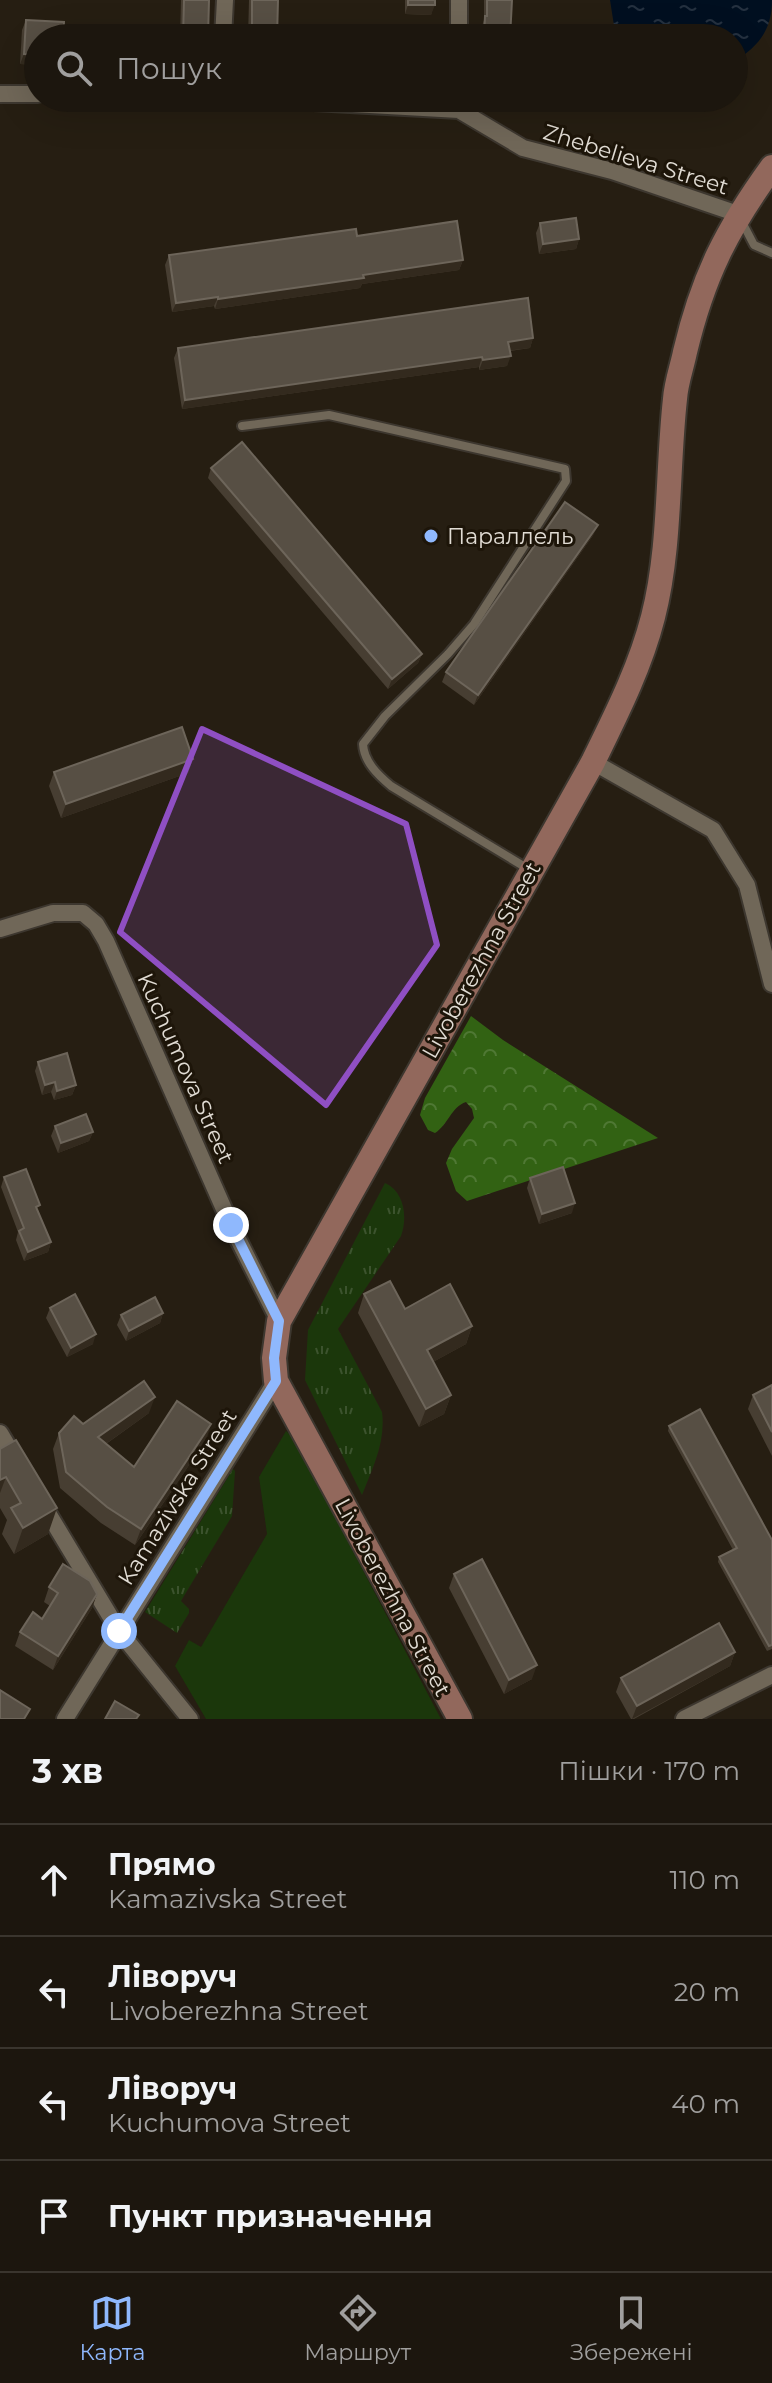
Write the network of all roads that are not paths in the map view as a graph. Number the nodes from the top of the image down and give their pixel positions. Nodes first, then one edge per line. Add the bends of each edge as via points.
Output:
1 (225, 0) edge
2 (459, 0) edge
3 (224, 24) edge
4 (459, 24) edge
5 (0, 94) edge
6 (24, 94) edge
7 (471, 112) edge
8 (772, 167) edge
9 (738, 214) junction
10 (772, 253) edge
11 (242, 426) dead end
12 (593, 762) junction
13 (531, 871) junction
14 (0, 929) edge
15 (772, 984) edge
16 (279, 1321) junction
17 (276, 1381) junction
18 (0, 1433) edge
19 (119, 1631) junction
20 (772, 1675) edge
21 (65, 1719) edge
22 (190, 1719) edge
23 (460, 1719) edge
24 (684, 1719) edge

1 - 3 street
2 - 4 street
5 - 6 street
7 - 9 street, Zhebelieva Street via 523,148 612,171
8 - 9 main road, Livoberezhna Street
9 - 10 lane via 754,245
9 - 12 main road, Livoberezhna Street via 695,311 675,395 654,616 629,688
11 - 13 lane via 329,415 565,469 566,481 474,624 363,744 373,768 391,786
12 - 13 main road, Livoberezhna Street
12 - 15 street via 713,830 747,885
13 - 16 main road, Livoberezhna Street
14 - 16 street, Kuchumova Street via 53,913 83,913 96,924
16 - 17 main road, Livoberezhna Street
17 - 19 street, Kamazivska Street
17 - 23 main road, Livoberezhna Street
18 - 19 street
19 - 21 street, Kamazivska Street
19 - 22 street
20 - 24 street

